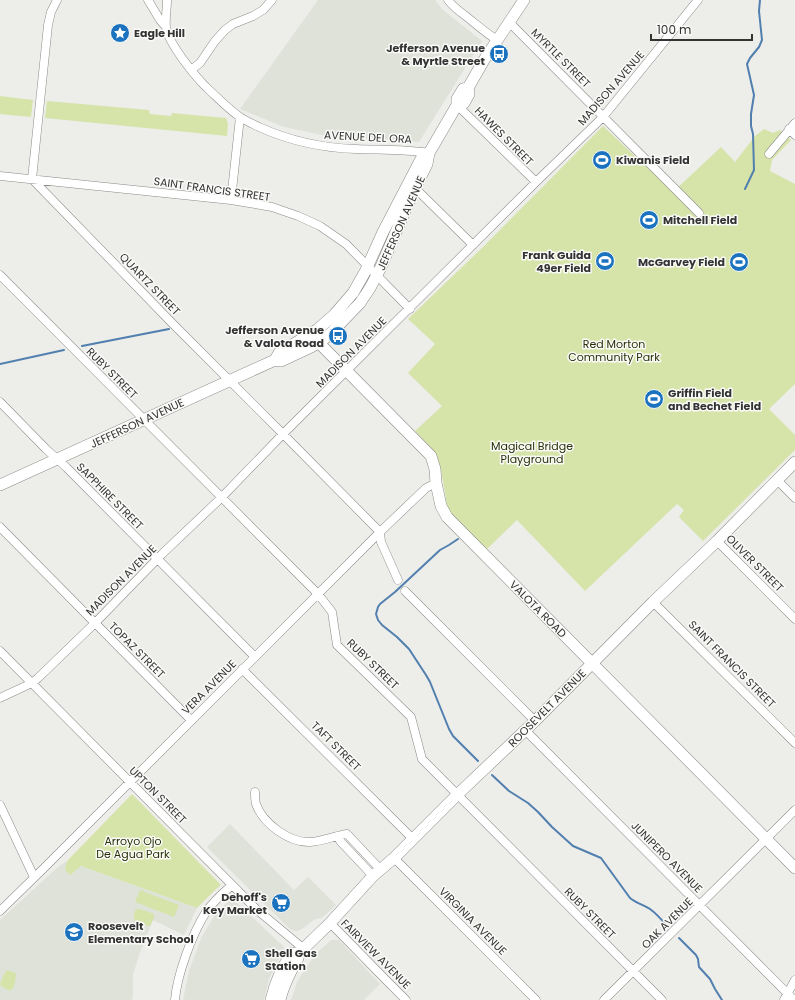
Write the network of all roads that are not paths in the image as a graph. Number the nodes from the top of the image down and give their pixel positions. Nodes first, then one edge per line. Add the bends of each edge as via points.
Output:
1 (57, 0) edge
2 (148, 0) edge
3 (167, 0) edge
4 (272, 0) edge
5 (448, 0) edge
6 (524, 0) edge
7 (698, 0) edge
8 (509, 22) junction
9 (166, 28) junction
10 (497, 40) junction
11 (191, 70) junction
12 (457, 105) junction
13 (240, 117) junction
14 (604, 117) junction
15 (793, 129) edge
16 (429, 153) junction
17 (769, 154) dead end
18 (0, 176) edge
19 (32, 179) junction
20 (536, 182) junction
21 (415, 188) junction
22 (231, 200) junction
23 (699, 213) dead end
24 (473, 245) junction
25 (368, 266) junction
26 (0, 275) edge
27 (377, 276) junction
28 (410, 308) junction
29 (312, 333) junction
30 (319, 343) junction
31 (275, 360) junction
32 (347, 371) junction
33 (230, 381) junction
34 (0, 402) edge
35 (144, 420) junction
36 (283, 434) junction
37 (57, 459) junction
38 (795, 462) edge
39 (777, 480) junction
40 (436, 483) junction
41 (0, 486) edge
42 (221, 498) junction
43 (795, 498) edge
44 (0, 527) edge
45 (380, 532) junction
46 (717, 540) junction
47 (158, 559) junction
48 (398, 580) dead end
49 (405, 590) dead end
50 (318, 594) junction
51 (653, 602) junction
52 (795, 619) edge
53 (95, 622) junction
54 (0, 651) edge
55 (255, 657) junction
56 (592, 663) junction
57 (242, 669) junction
58 (32, 683) junction
59 (0, 698) edge
60 (191, 720) junction
61 (535, 721) junction
62 (525, 730) junction
63 (795, 743) edge
64 (129, 782) junction
65 (255, 792) dead end
66 (457, 795) junction
67 (0, 805) edge
68 (795, 810) edge
69 (413, 839) junction
70 (766, 839) junction
71 (394, 858) junction
72 (795, 868) edge
73 (377, 872) junction
74 (34, 877) junction
75 (232, 885) junction
76 (700, 906) junction
77 (0, 911) edge
78 (330, 923) junction
79 (301, 951) junction
80 (633, 972) junction
81 (795, 980) edge
82 (786, 997) edge
83 (175, 1000) edge
84 (271, 1000) edge
85 (280, 1000) edge
86 (406, 1000) edge
87 (536, 1000) edge
88 (604, 1000) edge
89 (662, 1000) edge
90 (794, 1000) edge

1 - 19 street via 48,25
2 - 9 street
3 - 9 street, AVENUE DEL ORA
4 - 11 street via 263,10 224,30 200,63
5 - 10 street
6 - 8 street, JEFFERSON AVENUE
7 - 14 street, MADISON AVENUE
8 - 10 street, JEFFERSON AVENUE
8 - 14 street, MYRTLE STREET
9 - 11 street, AVENUE DEL ORA via 173,44
10 - 12 street, JEFFERSON AVENUE via 468,88 463,89 457,99
11 - 13 street, AVENUE DEL ORA
12 - 16 street, JEFFERSON AVENUE
12 - 20 street, HAWES STREET
13 - 16 street, AVENUE DEL ORA via 281,136 328,147 414,150
13 - 22 street
14 - 20 street, MADISON AVENUE
14 - 23 street, MYRTLE STREET
15 - 17 street
16 - 21 street, JEFFERSON AVENUE via 427,164
16 - 25 street, JEFFERSON AVENUE via 421,159
18 - 19 street, SAINT FRANCIS STREET
19 - 22 street, SAINT FRANCIS STREET
19 - 33 street, QUARTZ STREET
20 - 24 street, MADISON AVENUE
21 - 24 street
21 - 27 street, JEFFERSON AVENUE
22 - 25 street, SAINT FRANCIS STREET via 272,207 320,226 346,244
24 - 28 street, MADISON AVENUE
25 - 27 street, SAINT FRANCIS STREET
25 - 29 street, JEFFERSON AVENUE via 353,293 334,315
26 - 35 street, RUBY STREET
27 - 28 street, SAINT FRANCIS STREET
27 - 30 street, JEFFERSON AVENUE via 360,303 339,327
28 - 32 street, MADISON AVENUE
29 - 30 street, VALOTA ROAD
29 - 31 street, JEFFERSON AVENUE via 279,353
30 - 31 street, JEFFERSON AVENUE via 281,361
30 - 32 street, VALOTA ROAD
31 - 33 street, JEFFERSON AVENUE
32 - 36 street, MADISON AVENUE
32 - 40 street, VALOTA ROAD via 431,456
33 - 35 street, JEFFERSON AVENUE
33 - 36 street, QUARTZ STREET
34 - 37 street, SAPPHIRE STREET
35 - 37 street, JEFFERSON AVENUE
35 - 42 street, RUBY STREET
36 - 42 street, MADISON AVENUE
36 - 45 street, QUARTZ STREET
37 - 41 street, JEFFERSON AVENUE
37 - 47 street, SAPPHIRE STREET
38 - 39 street, ROOSEVELT AVENUE
39 - 43 street
39 - 46 street, ROOSEVELT AVENUE
40 - 45 street, VERA AVENUE via 426,488
40 - 56 street, VALOTA ROAD via 441,506 447,518
42 - 47 street, MADISON AVENUE
42 - 50 street, RUBY STREET
44 - 53 street, TOPAZ STREET
45 - 48 street via 381,542
45 - 50 street, VERA AVENUE
46 - 51 street, ROOSEVELT AVENUE
46 - 52 street, OLIVER STREET
47 - 53 street, MADISON AVENUE
47 - 55 street, SAPPHIRE STREET
49 - 61 street
50 - 55 street, VERA AVENUE
50 - 66 street, RUBY STREET via 332,612 337,645 411,717 422,759
51 - 56 street, ROOSEVELT AVENUE
51 - 63 street, SAINT FRANCIS STREET
53 - 58 street, MADISON AVENUE
53 - 60 street, TOPAZ STREET
54 - 58 street, UPTON STREET
55 - 57 street, VERA AVENUE
56 - 61 street, ROOSEVELT AVENUE
56 - 70 street, VALOTA ROAD
57 - 60 street, VERA AVENUE
57 - 69 street, TAFT STREET
58 - 59 street, MADISON AVENUE
58 - 64 street, UPTON STREET
60 - 64 street, VERA AVENUE
61 - 62 street, ROOSEVELT AVENUE
62 - 66 street, ROOSEVELT AVENUE
62 - 76 street, JUNIPERO AVENUE
64 - 74 street, VERA AVENUE
64 - 75 street, UPTON STREET
65 - 73 street via 260,812 283,834 296,841 309,842 347,834
66 - 69 street, ROOSEVELT AVENUE
66 - 80 street, RUBY STREET
67 - 74 street
68 - 70 street, OAK AVENUE
69 - 71 street, ROOSEVELT AVENUE
70 - 72 street, VALOTA ROAD
70 - 76 street, OAK AVENUE
71 - 73 street, ROOSEVELT AVENUE
71 - 87 street, VIRGINIA AVENUE
73 - 78 street, ROOSEVELT AVENUE
74 - 77 street, VERA AVENUE
75 - 79 street, UPTON STREET
75 - 83 street via 207,911 195,933 180,976
76 - 80 street, OAK AVENUE
76 - 82 street, JUNIPERO AVENUE
78 - 79 street, ROOSEVELT AVENUE
78 - 86 street, FAIRVIEW AVENUE
79 - 84 street, ROOSEVELT AVENUE via 292,953 287,960 273,989
79 - 85 street, ROOSEVELT AVENUE via 285,983
80 - 88 street, OAK AVENUE
80 - 89 street, RUBY STREET
81 - 82 street
82 - 90 street, JUNIPERO AVENUE

